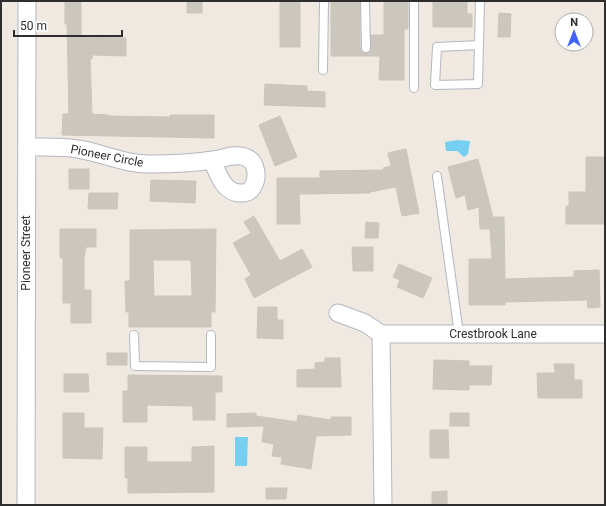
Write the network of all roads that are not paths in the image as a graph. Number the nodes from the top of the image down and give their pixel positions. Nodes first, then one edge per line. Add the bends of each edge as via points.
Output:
1 (27, 1) edge
2 (324, 1) edge
3 (366, 1) edge
4 (414, 1) edge
5 (480, 1) edge
6 (479, 45) junction
7 (366, 48) dead end
8 (323, 70) dead end
9 (414, 88) dead end
10 (27, 147) junction
11 (212, 160) dead end
12 (437, 176) dead end
13 (338, 313) dead end
14 (134, 334) dead end
15 (381, 334) junction
16 (459, 334) junction
17 (605, 334) edge
18 (211, 335) dead end
19 (26, 505) edge
20 (383, 505) edge

1 - 10 street, Pioneer Street
2 - 8 lane
3 - 7 lane
4 - 9 lane
5 - 6 lane
6 - 6 lane via 478,84 435,85 436,47
10 - 11 street, Pioneer Circle via 76,148 137,164
10 - 19 street, Pioneer Street
12 - 16 lane
13 - 15 street via 365,323
14 - 18 lane via 135,366 211,367
15 - 16 street, Crestbrook Lane
15 - 20 street
16 - 17 street, Crestbrook Lane

